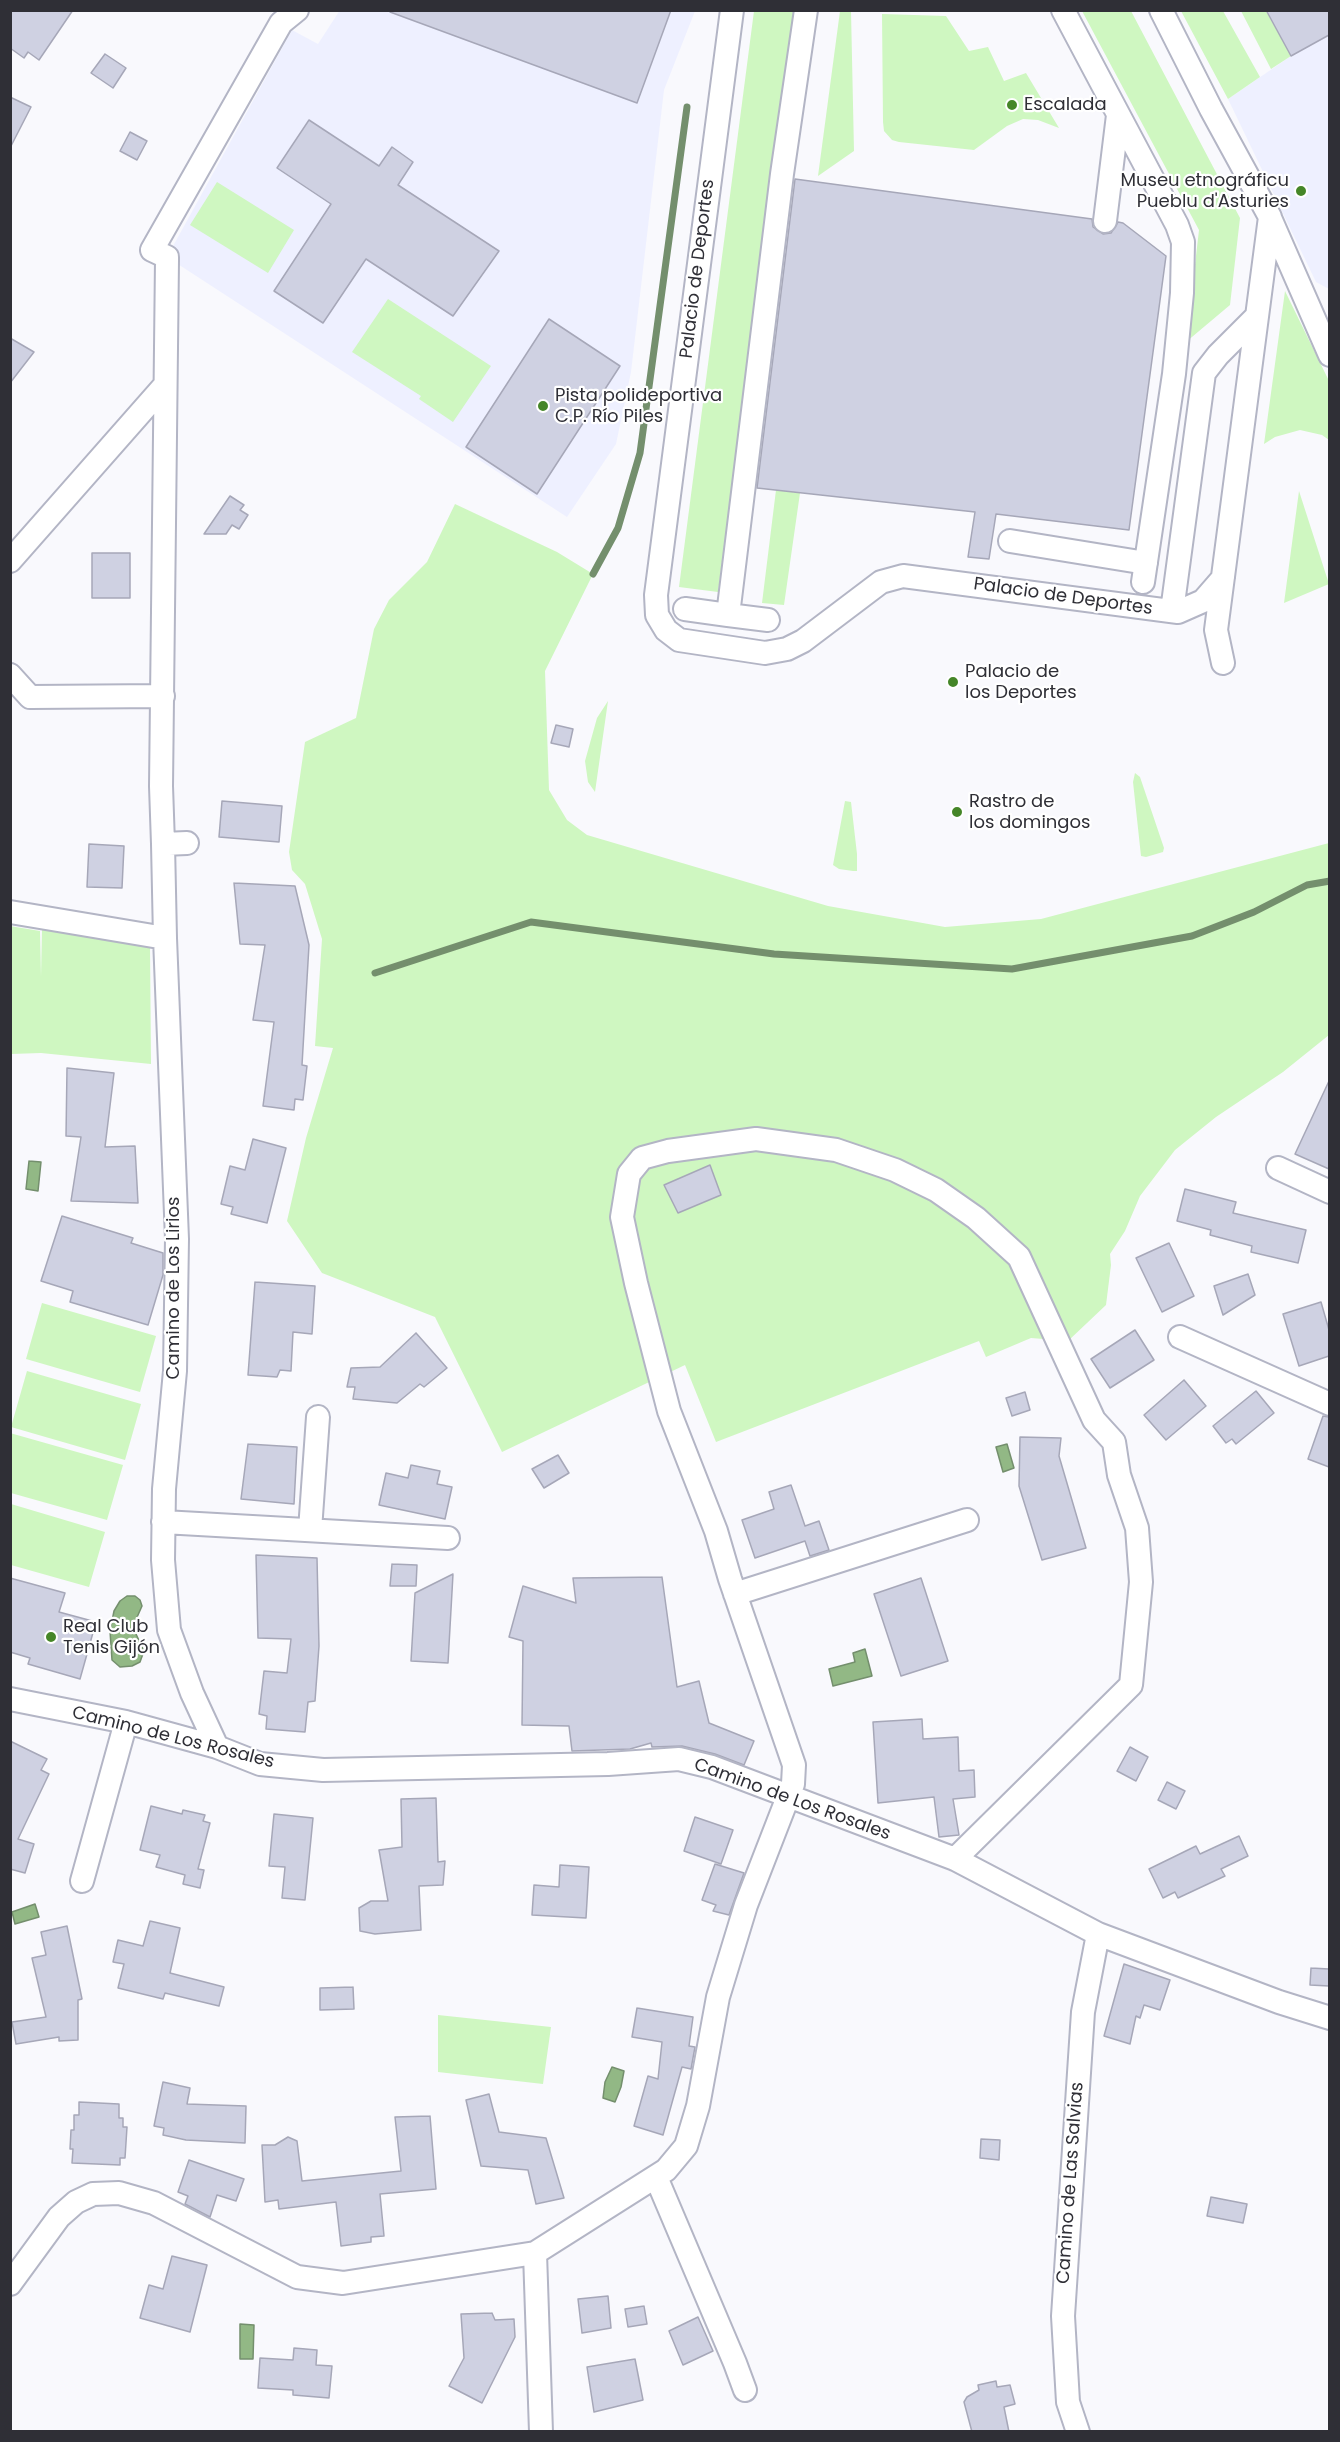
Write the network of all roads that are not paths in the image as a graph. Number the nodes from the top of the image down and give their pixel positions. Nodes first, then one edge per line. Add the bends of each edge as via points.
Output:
1 (297, 10) edge
2 (732, 10) edge
3 (806, 10) edge
4 (1063, 10) edge
5 (1161, 10) edge
6 (1119, 115) junction
7 (1270, 217) junction
8 (1105, 220) dead end
9 (1257, 316) junction
10 (1329, 355) edge
11 (165, 385) junction
12 (1010, 541) dead end
13 (10, 561) edge
14 (1223, 578) junction
15 (685, 609) dead end
16 (1175, 612) junction
17 (728, 615) junction
18 (768, 620) dead end
19 (1223, 663) dead end
20 (10, 675) edge
21 (163, 696) junction
22 (187, 843) dead end
23 (163, 844) junction
24 (10, 912) edge
25 (165, 938) junction
26 (1278, 1168) dead end
27 (1329, 1191) edge
28 (1180, 1337) dead end
29 (1329, 1404) edge
30 (318, 1417) dead end
31 (967, 1520) dead end
32 (163, 1522) junction
33 (310, 1530) junction
34 (448, 1539) dead end
35 (732, 1586) junction
36 (10, 1699) edge
37 (126, 1722) junction
38 (217, 1747) junction
39 (787, 1797) junction
40 (955, 1859) junction
41 (82, 1881) dead end
42 (1098, 1934) junction
43 (1329, 2018) edge
44 (656, 2177) junction
45 (535, 2253) junction
46 (10, 2284) edge
47 (745, 2390) dead end
48 (541, 2432) edge
49 (1078, 2432) edge

1 - 11 street, Camino de Los Lirios via 281,23 152,250 167,257
2 - 16 street, Palacio de Deportes via 656,596 657,615 666,630 679,640 765,653 787,649 881,582 903,576
3 - 17 street
4 - 6 street
5 - 7 street
6 - 8 street
6 - 12 street via 1183,242 1174,374 1144,572
7 - 9 street
7 - 10 street
9 - 14 street
9 - 16 street via 1204,373
11 - 13 street
11 - 21 street, Camino de Los Lirios
14 - 16 street via 1203,601
14 - 19 street via 1216,630
15 - 17 street
17 - 18 street
20 - 21 street via 30,697
21 - 23 street, Camino de Los Lirios
22 - 23 street
23 - 25 street, Camino de Los Lirios
24 - 25 street
25 - 32 street, Camino de Los Lirios via 177,1239 175,1371
26 - 27 street
28 - 29 street
30 - 33 street
31 - 35 street
32 - 33 street
32 - 38 street, Camino de Los Lirios via 169,1630
33 - 34 street
35 - 39 street via 794,1765 794,1784
35 - 40 street via 716,1531 669,1411 622,1217 629,1174 642,1158 668,1150 756,1139 836,1150 895,1170 936,1190 976,1218 1019,1257 1094,1420 1114,1442 1119,1475 1137,1528 1141,1582 1131,1685
36 - 37 street, Camino de Los Rosales
37 - 38 street, Camino de Los Rosales
37 - 41 street
38 - 39 street, Camino de Los Rosales via 260,1764 323,1770 679,1760 712,1767
39 - 40 street, Camino de Los Rosales
39 - 44 street via 746,1905 718,1997 698,2106 686,2146
40 - 42 street, Camino de Los Rosales
42 - 43 street, Camino de Los Rosales
42 - 49 street, Camino de Las Salvias via 1083,2012 1063,2304 1068,2402
44 - 45 street
44 - 47 street
45 - 46 street via 343,2283 297,2277 154,2203 119,2193 93,2194 59,2217
45 - 48 street

